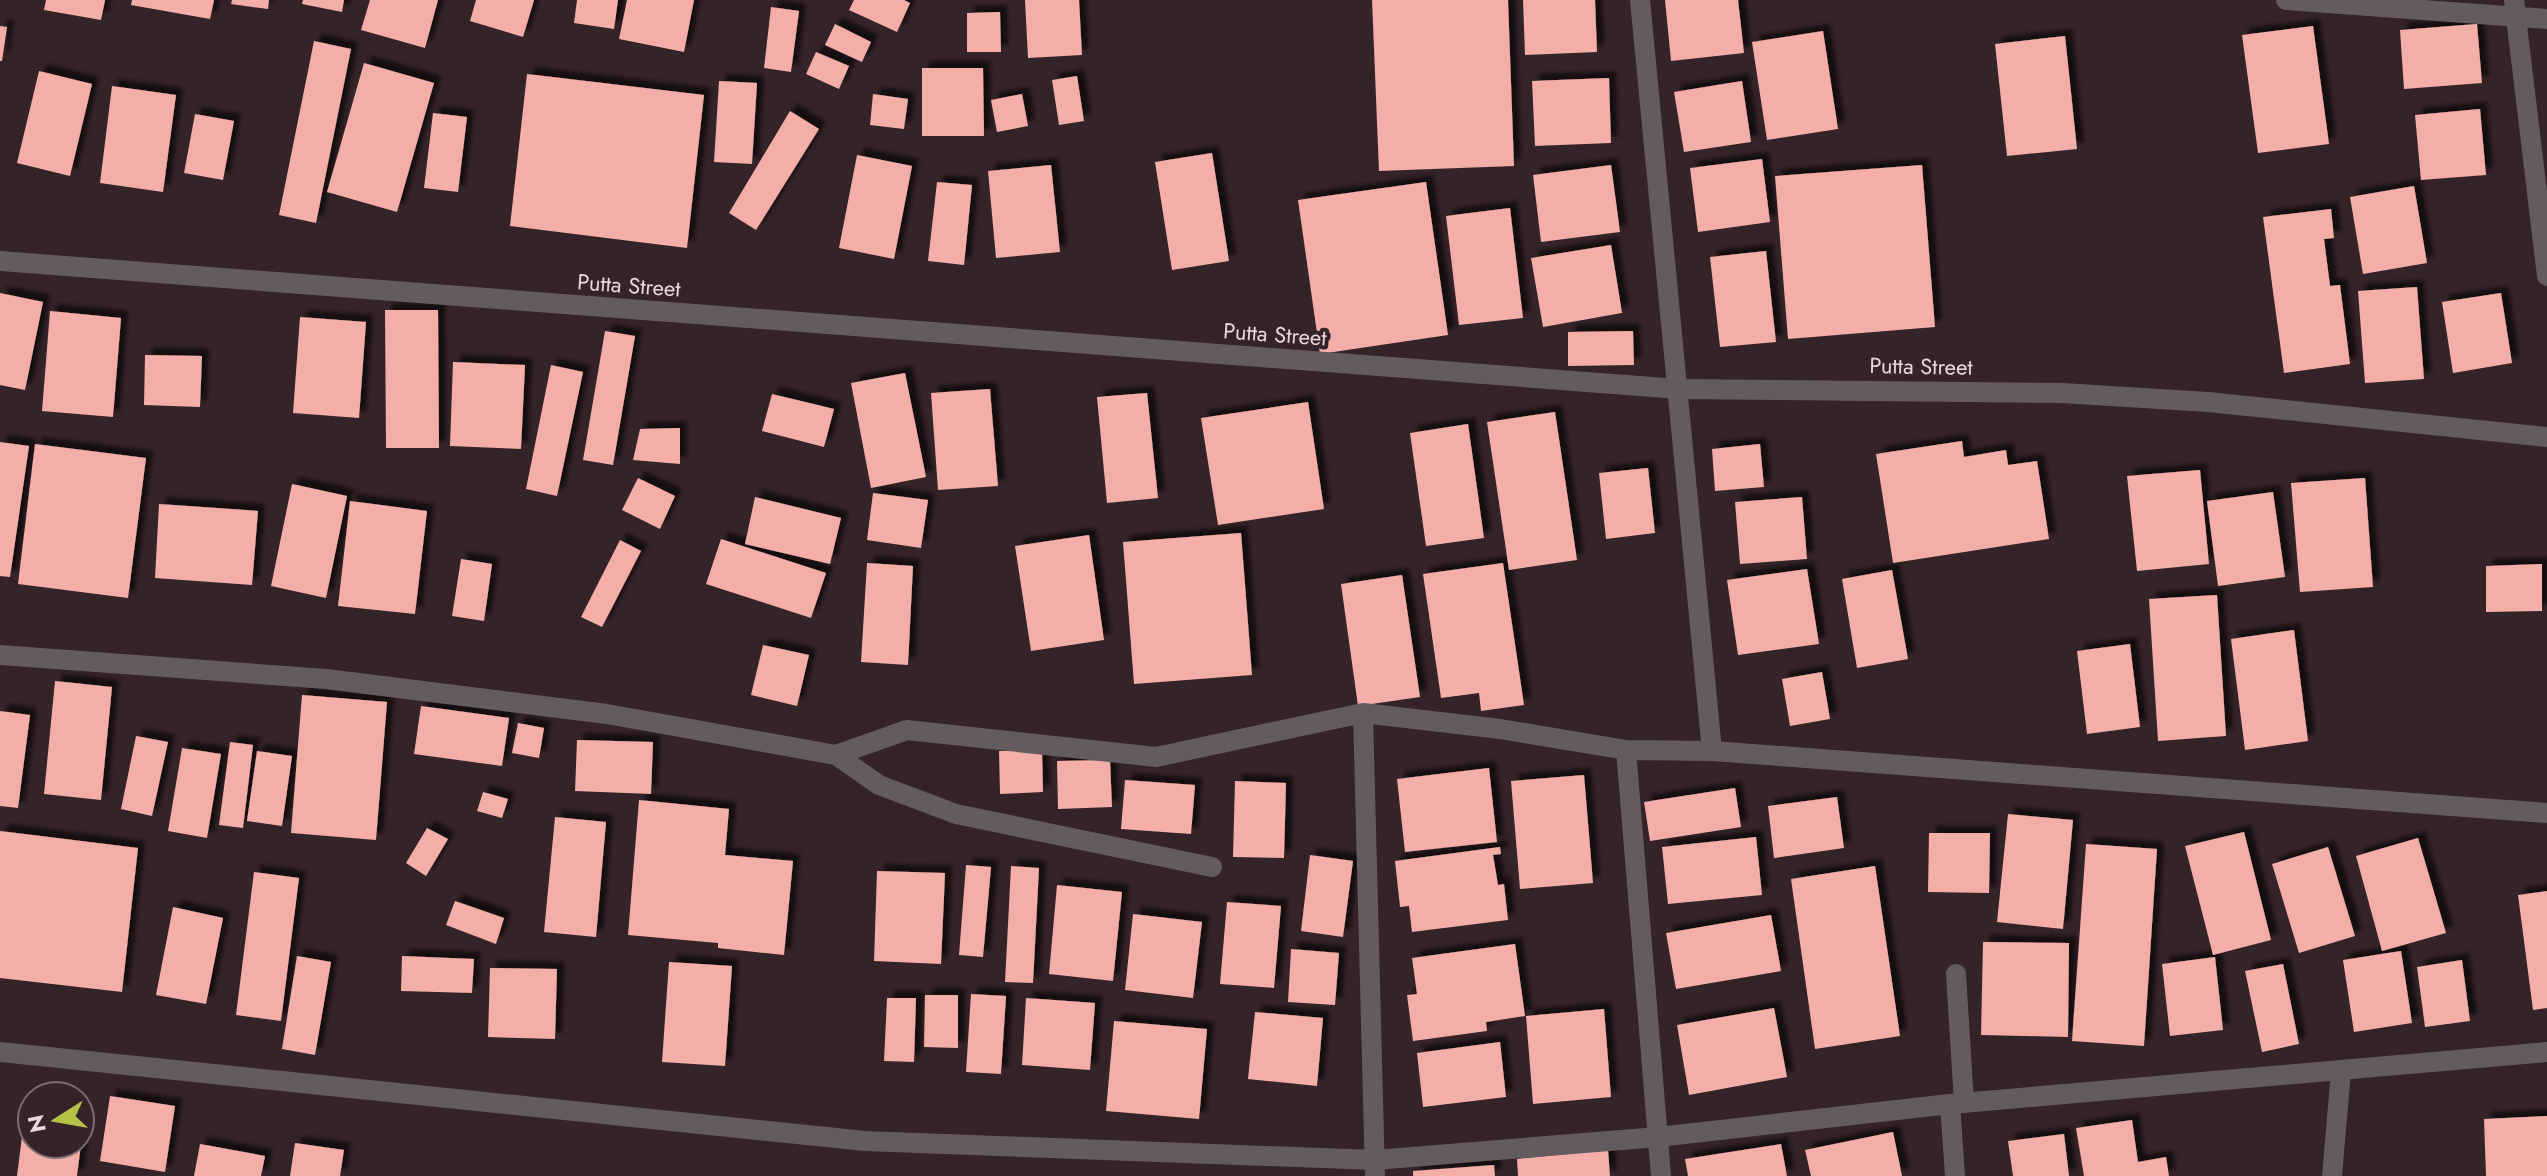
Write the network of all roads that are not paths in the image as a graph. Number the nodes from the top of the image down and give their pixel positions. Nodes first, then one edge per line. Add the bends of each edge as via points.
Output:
1 (1640, 0) edge
2 (2286, 0) edge
3 (2515, 8) edge
4 (2547, 19) edge
5 (0, 261) edge
6 (2547, 276) edge
7 (1679, 389) junction
8 (2547, 437) edge
9 (0, 655) edge
10 (1363, 713) junction
11 (1626, 750) junction
12 (1712, 751) junction
13 (836, 755) junction
14 (2547, 813) edge
15 (1212, 867) dead end
16 (1956, 974) dead end
17 (0, 1052) edge
18 (2547, 1052) edge
19 (2341, 1071) junction
20 (1957, 1103) junction
21 (1658, 1137) junction
22 (1375, 1168) edge
23 (1661, 1176) edge
24 (1955, 1176) edge
25 (2332, 1176) edge

1 - 7 street
2 - 3 street
3 - 4 street
3 - 6 street
5 - 7 street, Putta Street
7 - 8 street, Putta Street via 2062,393 2208,402
7 - 12 street
9 - 13 street via 326,679 607,714
10 - 11 street
10 - 13 street via 1156,757 907,730
10 - 22 street
11 - 12 street
11 - 21 street
12 - 14 street
13 - 15 street via 879,785 956,814
16 - 20 street
17 - 22 street via 865,1141
18 - 19 street
19 - 20 street
19 - 25 street
20 - 21 street
20 - 24 street
21 - 22 street
21 - 23 street

